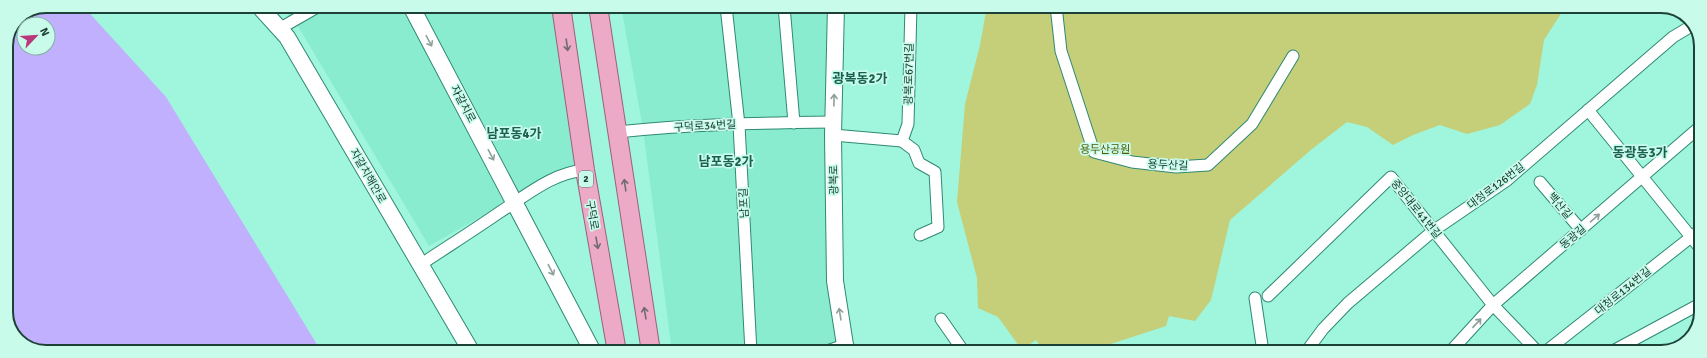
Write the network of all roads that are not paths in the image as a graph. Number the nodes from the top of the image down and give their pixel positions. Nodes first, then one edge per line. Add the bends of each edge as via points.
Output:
1 (265, 13) edge
2 (307, 13) edge
3 (415, 13) edge
4 (563, 13) edge
5 (599, 13) edge
6 (727, 13) edge
7 (785, 13) edge
8 (836, 13) edge
9 (911, 13) edge
10 (1057, 13) edge
11 (1688, 28) edge
12 (279, 29) junction
13 (1293, 56) dead end
14 (1588, 110) junction
15 (794, 123) junction
16 (739, 124) junction
17 (833, 129) junction
18 (617, 132) junction
19 (1694, 132) edge
20 (902, 141) junction
21 (585, 170) junction
22 (1642, 177) junction
23 (1540, 182) dead end
24 (516, 202) junction
25 (1581, 230) junction
26 (1433, 231) junction
27 (1694, 234) edge
28 (920, 235) dead end
29 (1691, 236) junction
30 (1694, 240) edge
31 (420, 265) junction
32 (1268, 296) dead end
33 (1255, 298) dead end
34 (1493, 305) junction
35 (1694, 307) edge
36 (941, 319) dead end
37 (467, 345) edge
38 (589, 345) edge
39 (616, 345) edge
40 (650, 345) edge
41 (751, 345) edge
42 (846, 345) edge
43 (959, 345) edge
44 (1262, 345) edge
45 (1311, 345) edge
46 (1456, 345) edge
47 (1531, 345) edge
48 (1554, 345) edge
49 (1624, 345) edge

1 - 12 main road, 자갈치해안로
2 - 12 street
3 -> 24 main road, 자갈치로
4 -> 21 main road, 구덕로 / 2
5 - 18 main road
6 - 16 street, 남포길
7 - 15 street
17 -> 8 main road, 광복로
9 - 20 street, 광복로67번길 via 908,124
10 - 13 street, 용두산길 via 1062,50 1094,152 1132,162 1176,167 1208,165 1252,124
11 - 14 street, 대청로126번길 via 1673,37
12 - 31 main road, 자갈치해안로 via 287,37
14 - 22 street
14 - 26 street, 대청로126번길 via 1506,181
15 - 16 street, 구덕로34번길
15 - 17 street, 구덕로34번길
16 - 18 street, 구덕로34번길
16 - 41 street, 남포길
17 - 20 street
42 -> 17 main road, 광복로 via 835,281
40 -> 18 main road
19 - 22 street, 동광길
20 - 28 street via 914,150 919,163 935,172 938,227
21 - 24 street via 571,171 531,190
21 -> 39 main road, 구덕로 / 2
25 -> 22 street, 동광길
22 - 29 street
23 - 25 street, 백산길
24 - 31 street
24 -> 38 main road, 자갈치로
25 - 34 street, 동광길
26 - 32 street, 중앙대로41번길 via 1391,176
26 - 34 street, 중앙대로41번길
26 - 45 street, 대청로126번길 via 1348,303
27 - 29 street, 대청로134번길
29 - 30 street
29 - 48 street, 대청로134번길
31 - 37 main road, 자갈치해안로
33 - 44 street
46 -> 34 street, 동광길
34 - 47 street, 중앙대로41번길
35 - 49 street
36 - 43 street

